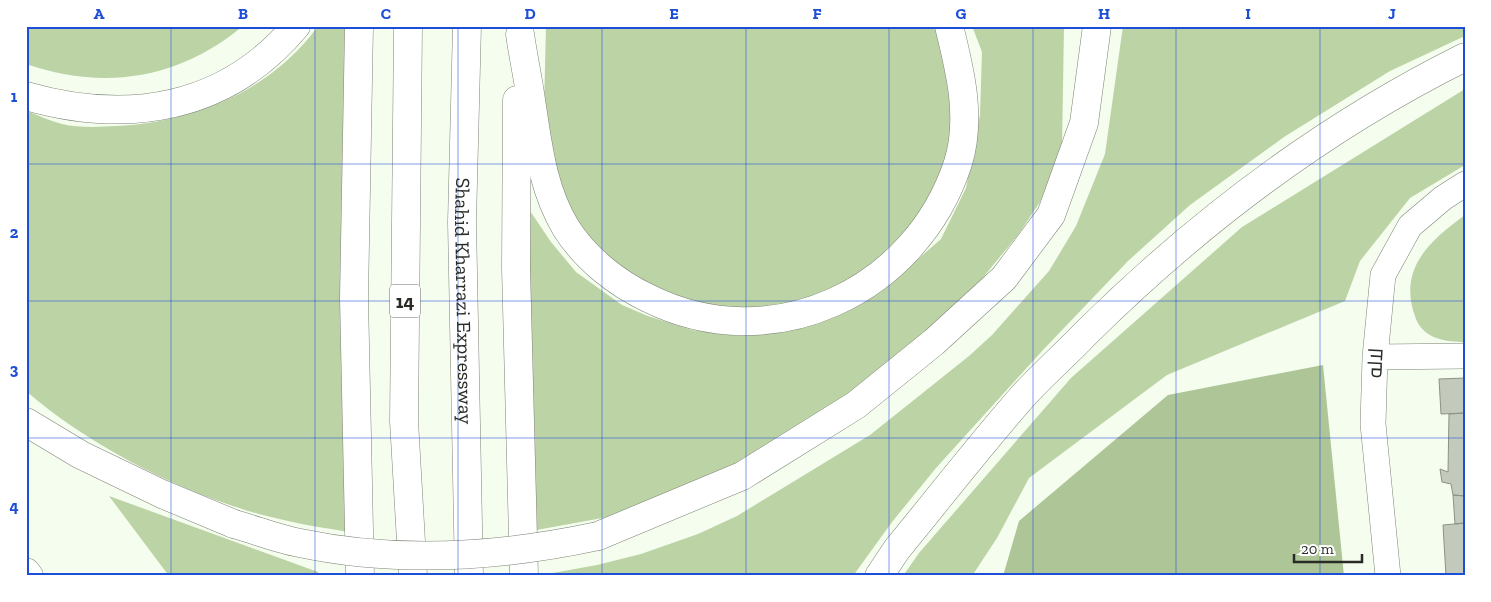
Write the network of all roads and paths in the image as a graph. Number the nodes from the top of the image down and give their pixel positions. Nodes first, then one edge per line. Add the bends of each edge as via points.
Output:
1 (296, 26) edge
2 (359, 26) edge
3 (408, 26) edge
4 (467, 26) edge
5 (949, 26) edge
6 (1098, 26) edge
7 (520, 30) edge
8 (1465, 56) edge
9 (26, 96) edge
10 (1465, 184) edge
11 (1465, 356) edge
12 (1375, 357) junction
13 (26, 422) edge
14 (26, 572) edge
15 (29, 576) edge
16 (360, 576) edge
17 (413, 576) edge
18 (469, 576) edge
19 (524, 576) edge
20 (879, 576) edge
21 (1388, 576) edge

1 - 9 main road via 263,60 223,85 183,102 139,110 103,111 60,106
2 - 16 main road via 354,298
3 - 17 main road, 14 via 404,421
4 - 18 main road, Shahid Kharrazi Expressway via 462,222
5 - 7 main road via 961,77 964,125 958,161 940,207 913,246 874,280 839,300 798,317 758,323 690,316 659,304 626,288 591,258 567,228 542,173
6 - 13 main road, bridge via 1084,123 1051,214 1004,278 934,342 856,405 742,476 598,536 540,548 451,556 366,552 299,543 234,524 162,494 90,459
7 - 19 main road via 516,268
8 - 20 main road via 1310,145 1206,223 1126,293 1024,395 896,549
10 - 12 street, لاله via 1410,226 1383,275
11 - 12 street
12 - 21 street, لاله via 1373,424
14 - 15 main road

